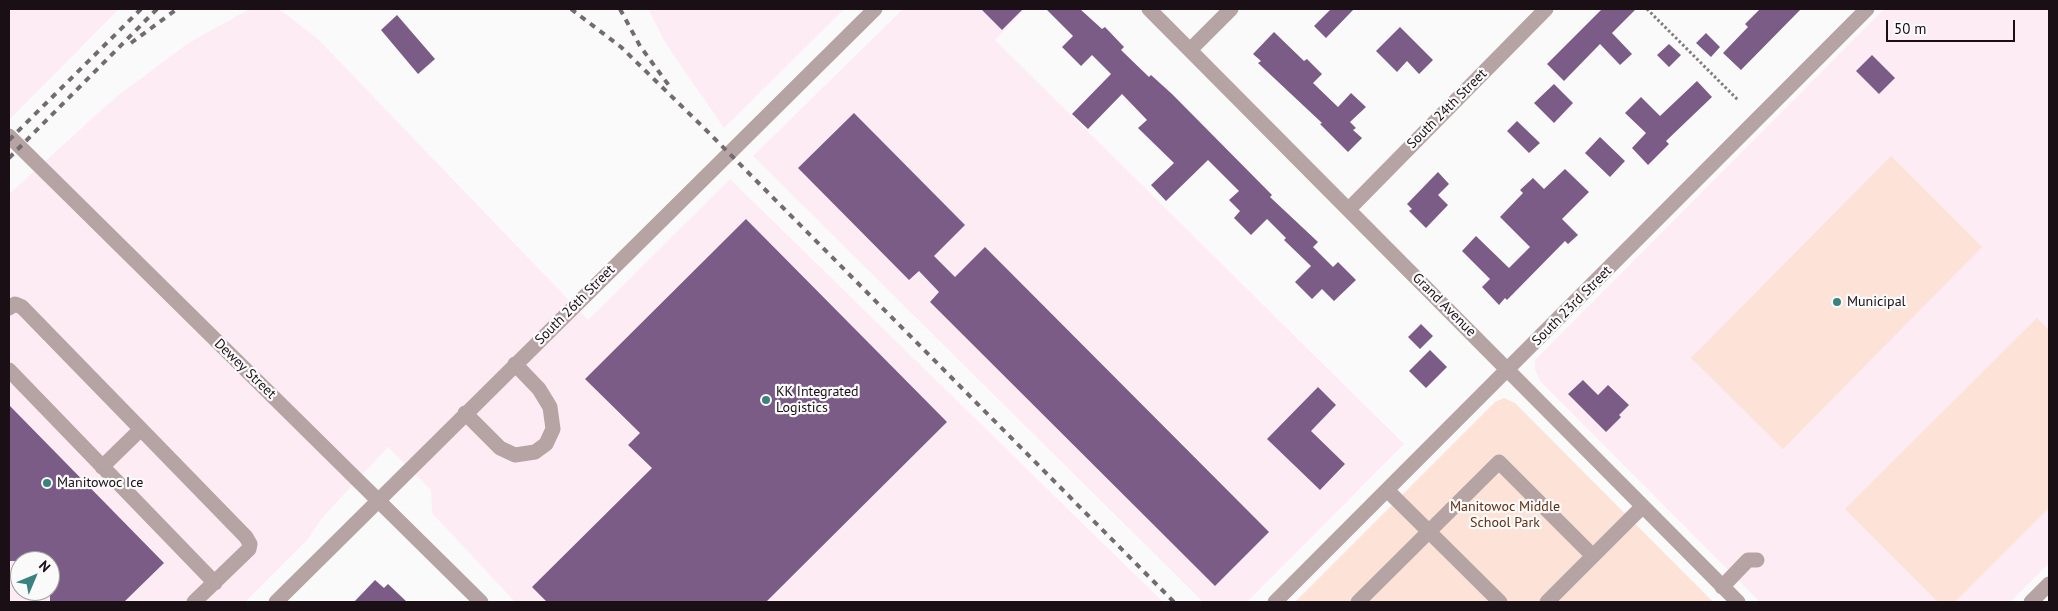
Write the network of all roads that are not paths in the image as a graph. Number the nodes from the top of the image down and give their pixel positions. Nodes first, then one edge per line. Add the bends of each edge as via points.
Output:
1 (875, 9) edge
2 (1149, 9) edge
3 (1231, 9) edge
4 (1546, 9) edge
5 (1867, 9) edge
6 (1190, 50) junction
7 (9, 136) edge
8 (1349, 209) junction
9 (9, 308) edge
10 (515, 364) junction
11 (9, 370) edge
12 (1507, 370) junction
13 (466, 413) junction
14 (142, 429) junction
15 (102, 467) junction
16 (1387, 490) junction
17 (378, 499) junction
18 (1642, 507) junction
19 (1429, 531) junction
20 (1593, 556) junction
21 (1757, 560) dead end
22 (215, 583) junction
23 (2049, 584) edge
24 (1722, 587) junction
25 (194, 602) edge
26 (276, 602) edge
27 (481, 602) edge
28 (1274, 602) edge
29 (1358, 602) edge
30 (1500, 602) edge
31 (1547, 602) edge
32 (1738, 602) edge
33 (2031, 602) edge

1 - 10 street, South 26th Street
2 - 6 street, Grand Avenue
3 - 6 street
4 - 8 street, South 24th Street
5 - 12 street, South 23rd Street
6 - 8 street, Grand Avenue
7 - 17 street, Dewey Street
8 - 12 street, Grand Avenue
9 - 14 street via 15,304 22,307
10 - 13 street, South 26th Street
10 - 13 street via 539,389 550,407 553,429 546,444 535,452 515,455 500,448
11 - 15 street
12 - 16 street, South 23rd Street
12 - 18 street, Grand Avenue
13 - 17 street, South 26th Street
14 - 15 street
14 - 22 street via 250,544 249,549
15 - 22 street
16 - 19 street
16 - 28 street, South 23rd Street
17 - 26 street, South 26th Street
17 - 27 street, Dewey Street
18 - 20 street
18 - 24 street, Grand Avenue
19 - 20 street via 1499,462
19 - 29 street
19 - 30 street
20 - 31 street
21 - 24 street via 1748,560
22 - 25 street
23 - 33 street
24 - 32 street, Grand Avenue

